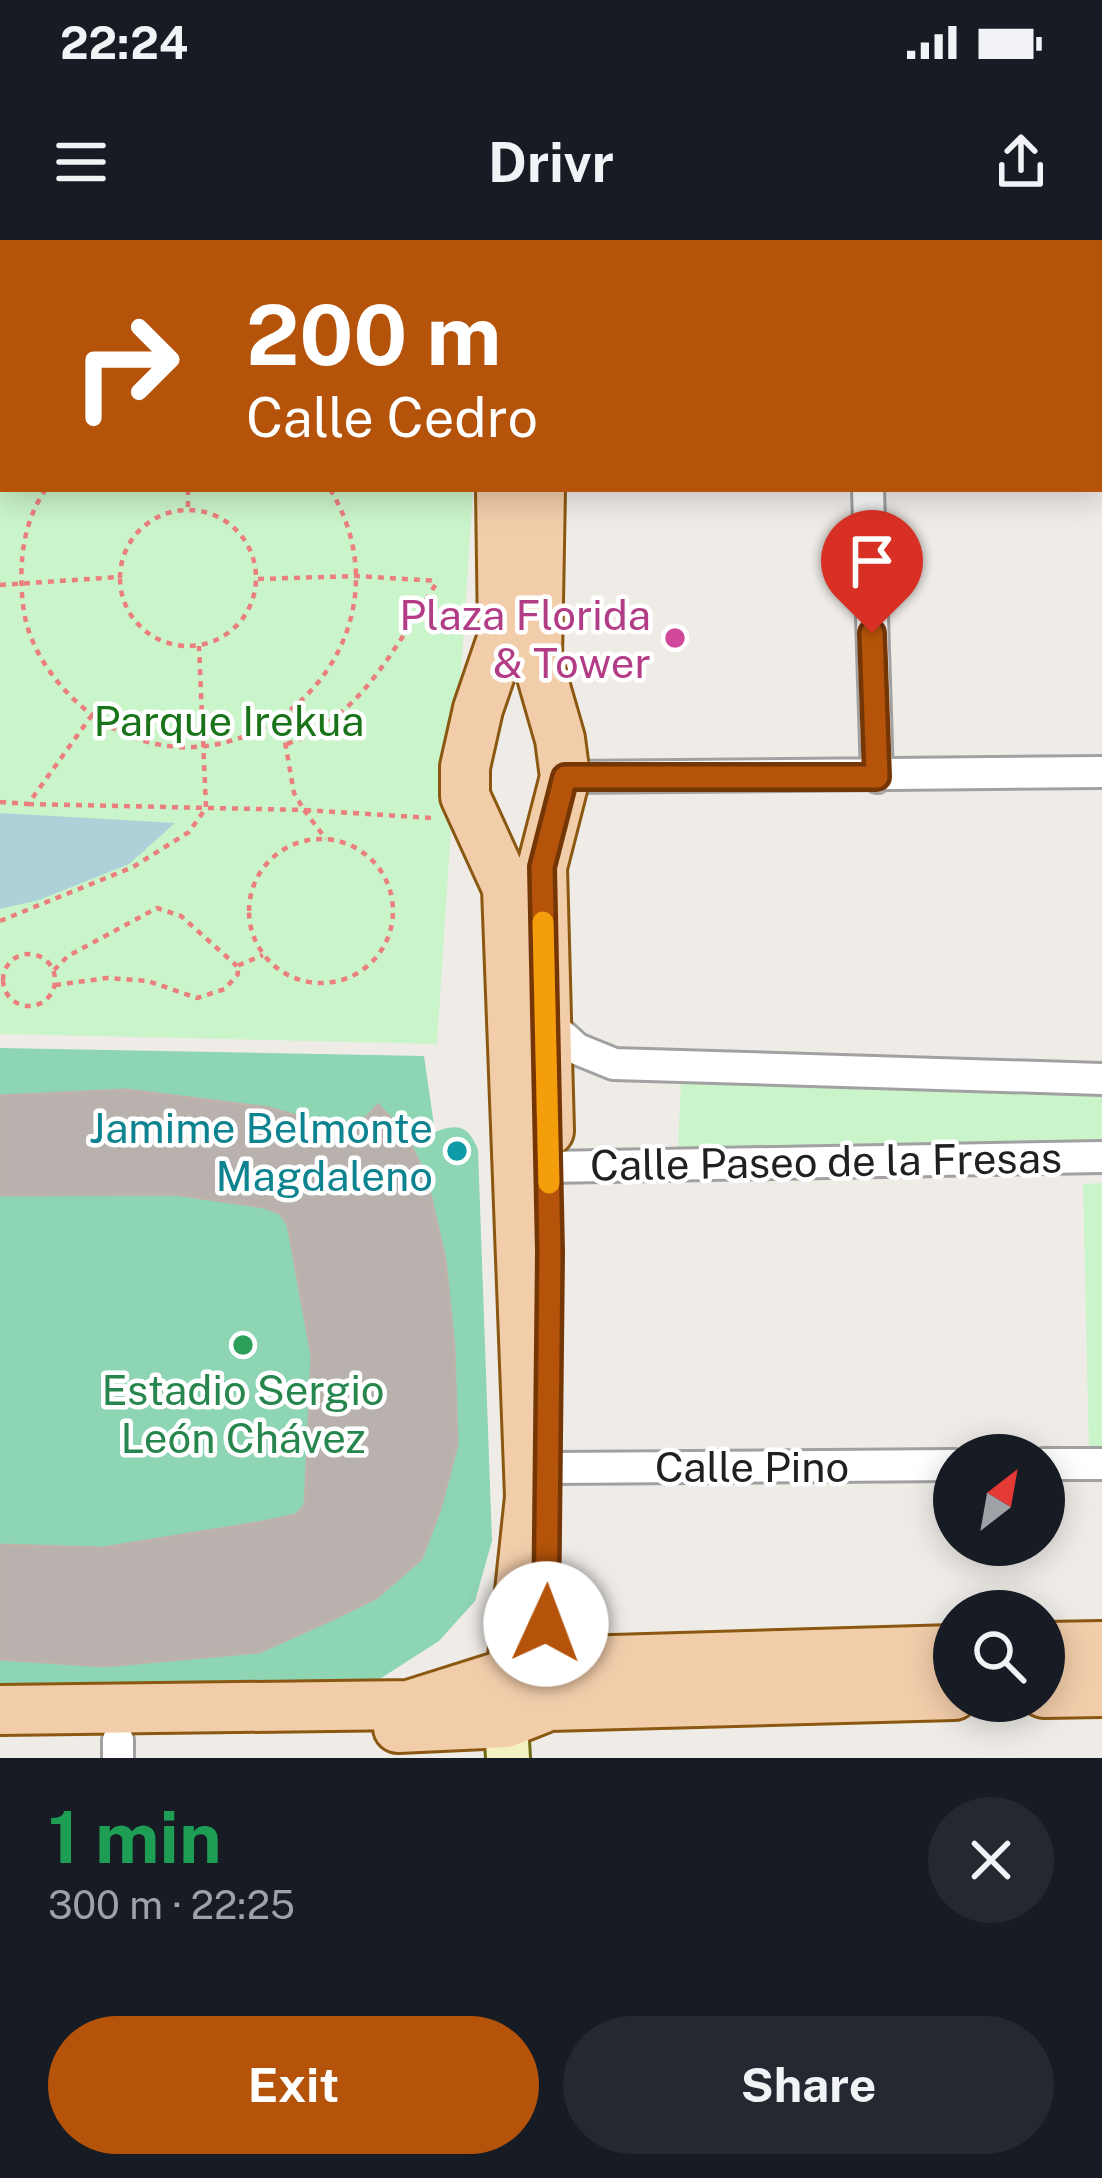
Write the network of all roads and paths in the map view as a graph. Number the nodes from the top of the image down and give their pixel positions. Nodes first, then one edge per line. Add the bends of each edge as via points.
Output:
1 (45, 492) edge
2 (188, 492) edge
3 (331, 492) edge
4 (501, 492) edge
5 (540, 492) edge
6 (868, 492) edge
7 (188, 510) junction
8 (357, 576) junction
9 (119, 577) junction
10 (256, 579) junction
11 (20, 584) junction
12 (0, 585) edge
13 (199, 646) junction
14 (478, 709) junction
15 (92, 715) junction
16 (554, 715) junction
17 (281, 719) junction
18 (285, 745) junction
19 (202, 746) junction
20 (1102, 772) edge
21 (565, 777) junction
22 (877, 777) junction
23 (0, 802) edge
24 (28, 804) junction
25 (206, 808) junction
26 (304, 809) junction
27 (478, 822) junction
28 (550, 832) junction
29 (326, 839) junction
30 (0, 921) edge
31 (263, 955) junction
32 (237, 966) junction
33 (54, 970) junction
34 (1, 982) edge
35 (56, 985) junction
36 (546, 1021) junction
37 (1102, 1079) edge
38 (1102, 1156) edge
39 (549, 1167) junction
40 (1065, 1464) edge
41 (1102, 1464) edge
42 (933, 1466) edge
43 (541, 1482) junction
44 (1102, 1646) edge
45 (1065, 1647) edge
46 (933, 1653) edge
47 (1102, 1692) edge
48 (1065, 1693) edge
49 (933, 1695) edge
50 (409, 1705) junction
51 (524, 1705) edge
52 (0, 1710) edge
53 (0, 1742) edge
54 (118, 1749) edge

1 - 11 path via 24,540
2 - 7 path
3 - 8 path via 350,532
4 - 14 main road via 503,637
5 - 16 main road via 537,659
6 - 22 street
7 - 9 path via 140,529
7 - 10 path via 236,530
8 - 10 path
8 - 17 path via 338,657 314,692
8 - 18 path via 438,581 354,700 328,727
9 - 11 path
9 - 13 path via 123,601 144,629 176,646
10 - 13 path via 240,623
11 - 12 path
11 - 15 path via 40,658
13 - 19 path
14 - 16 main road
14 - 27 main road via 464,767 465,796
15 - 19 path via 126,734
15 - 24 path
16 - 21 main road
17 - 18 path
17 - 19 path
18 - 26 path
19 - 25 path
20 - 22 street
21 - 22 street
21 - 28 main road
23 - 24 path
24 - 25 path
25 - 26 path
25 - 30 path via 189,832 134,867
26 - 27 path
26 - 29 path
27 - 28 main road via 527,835
27 - 43 main road via 507,888
28 - 36 main road via 542,867
29 - 31 path via 286,847 257,876 248,916
29 - 31 path via 365,854 389,886 393,927 385,947 356,975 316,984 277,970
31 - 32 path
32 - 33 path via 181,916 157,908
32 - 35 path via 226,989 197,998 148,981
33 - 34 path via 30,953 5,967
33 - 35 path
34 - 35 path via 21,1005 36,1006
36 - 37 street, Calle Paseo de la Fresas via 577,1049 614,1064
36 - 39 main road
38 - 39 street, Calle Paseo de la Fresas
39 - 43 main road
40 - 41 street
42 - 43 street, Calle Pino
43 - 50 main road via 479,1651
43 - 51 main road
44 - 45 main road
46 - 51 main road
47 - 48 main road
49 - 51 main road
50 - 51 main road
50 - 52 main road
51 - 54 main road
53 - 54 main road

